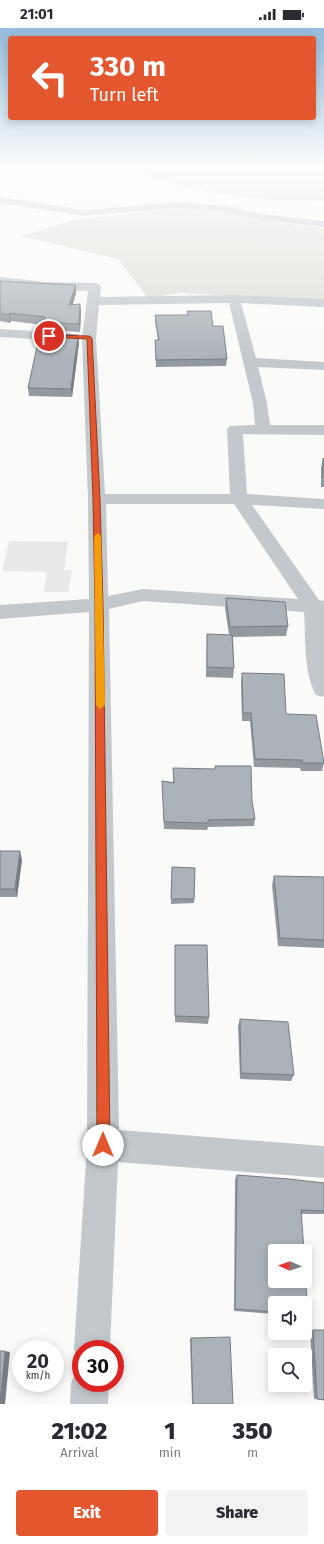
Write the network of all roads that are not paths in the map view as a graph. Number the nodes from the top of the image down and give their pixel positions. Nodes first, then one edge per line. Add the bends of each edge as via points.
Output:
1 (0, 281) edge
2 (234, 299) junction
3 (94, 300) junction
4 (324, 303) edge
5 (0, 333) edge
6 (89, 338) junction
7 (251, 362) junction
8 (324, 366) edge
9 (263, 428) junction
10 (324, 430) edge
11 (97, 499) junction
12 (239, 499) junction
13 (324, 504) edge
14 (99, 605) junction
15 (319, 606) edge
16 (0, 612) edge
17 (324, 689) edge
18 (103, 1145) junction
19 (324, 1162) edge
20 (92, 1340) edge
21 (90, 1392) edge
22 (89, 1404) edge

1 - 3 street via 47,286 95,287
2 - 3 street
2 - 4 street
2 - 7 street
3 - 6 street
5 - 6 street
6 - 11 street
7 - 8 street
7 - 9 street
9 - 10 street
9 - 12 street via 235,429
11 - 12 street
11 - 14 street
12 - 13 street
12 - 15 street
14 - 15 street via 143,595
14 - 16 street
14 - 18 street
15 - 17 street via 318,666
18 - 19 street
18 - 20 street
21 - 22 street

